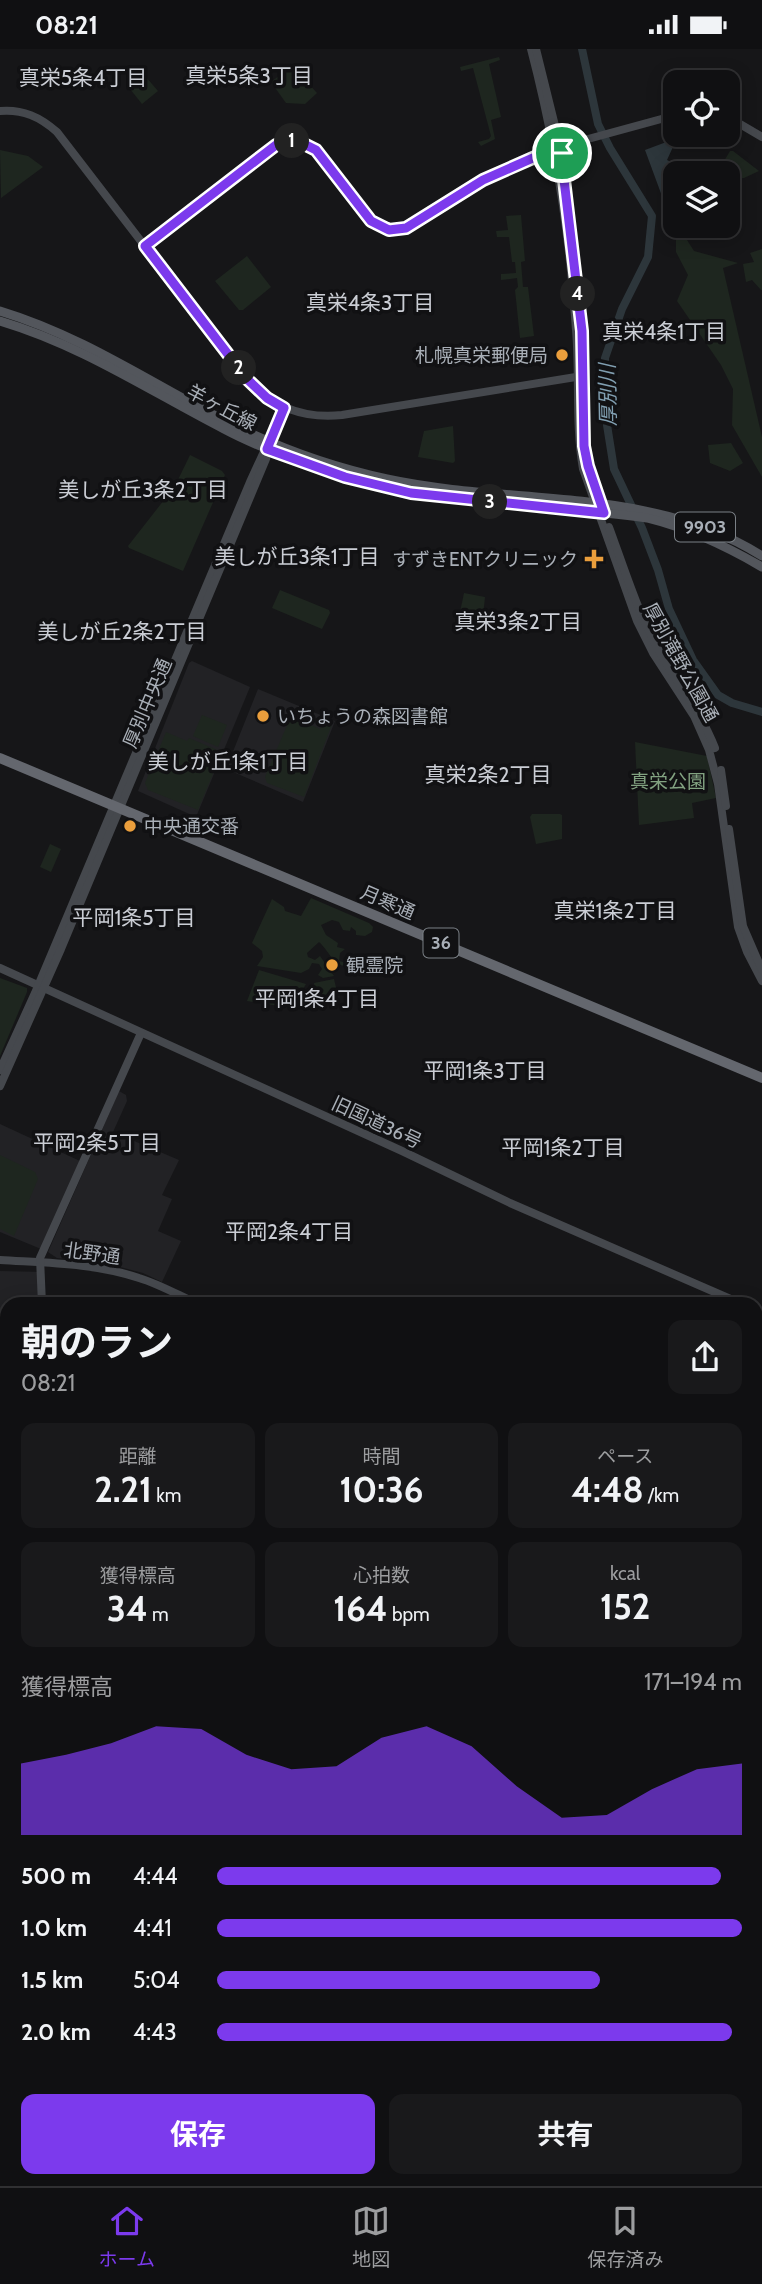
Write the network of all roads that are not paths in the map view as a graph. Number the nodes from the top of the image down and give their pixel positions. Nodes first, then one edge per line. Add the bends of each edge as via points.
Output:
1 (531, 49) edge
2 (536, 49) edge
3 (0, 111) edge
4 (663, 119) edge
5 (740, 124) edge
6 (762, 137) edge
7 (557, 147) junction
8 (145, 246) junction
9 (0, 311) edge
10 (0, 321) edge
11 (580, 376) junction
12 (284, 408) junction
13 (268, 446) junction
14 (599, 508) junction
15 (645, 514) junction
16 (762, 556) edge
17 (762, 567) edge
18 (0, 758) edge
19 (117, 807) junction
20 (0, 968) edge
21 (762, 970) edge
22 (762, 981) edge
23 (41, 987) junction
24 (141, 1033) junction
25 (0, 1070) edge
26 (762, 1079) edge
27 (0, 1086) edge
28 (0, 1263) edge
29 (40, 1265) junction
30 (42, 1297) edge
31 (183, 1297) edge
32 (726, 1297) edge

1 - 7 street
2 - 7 street
3 - 8 street via 32,115 57,132
4 - 7 street
5 - 6 street
7 - 8 street via 483,180 406,228 389,230 371,221 316,150 300,142 282,142
7 - 11 street, 厚別滝野公園通 via 579,296
8 - 12 street via 247,379
9 - 13 main road, 羊ヶ丘線 / 9903 via 88,345
10 - 13 main road, 羊ヶ丘線 / 9903 via 80,351 215,424
11 - 12 street via 342,415 311,416
11 - 14 street, 厚別滝野公園通 via 579,449
12 - 13 street, 厚別中央通
13 - 14 main road, 羊ヶ丘線 / 9903 via 398,481
13 - 19 street, 厚別中央通 via 266,460
14 - 15 main road, 羊ヶ丘線 / 9903
14 - 21 street, 厚別滝野公園通 via 642,619 714,746 743,926
14 - 22 street, 厚別滝野公園通 via 637,621 709,750 716,771 738,927
15 - 16 main road, 羊ヶ丘線 / 9903 via 688,521
15 - 17 main road, 羊ヶ丘線 / 9903 via 718,543
18 - 19 highway, 月寒通 / 36
19 - 23 street, 厚別中央通
19 - 26 highway, 月寒通 / 36
20 - 23 street, 旧国道36号
23 - 24 street, 旧国道36号
23 - 25 street, 厚別中央通
23 - 27 street, 厚別中央通
24 - 29 street
24 - 32 street, 旧国道36号
28 - 29 street, 北野通
29 - 30 street
29 - 31 street, 北野通 via 110,1270

